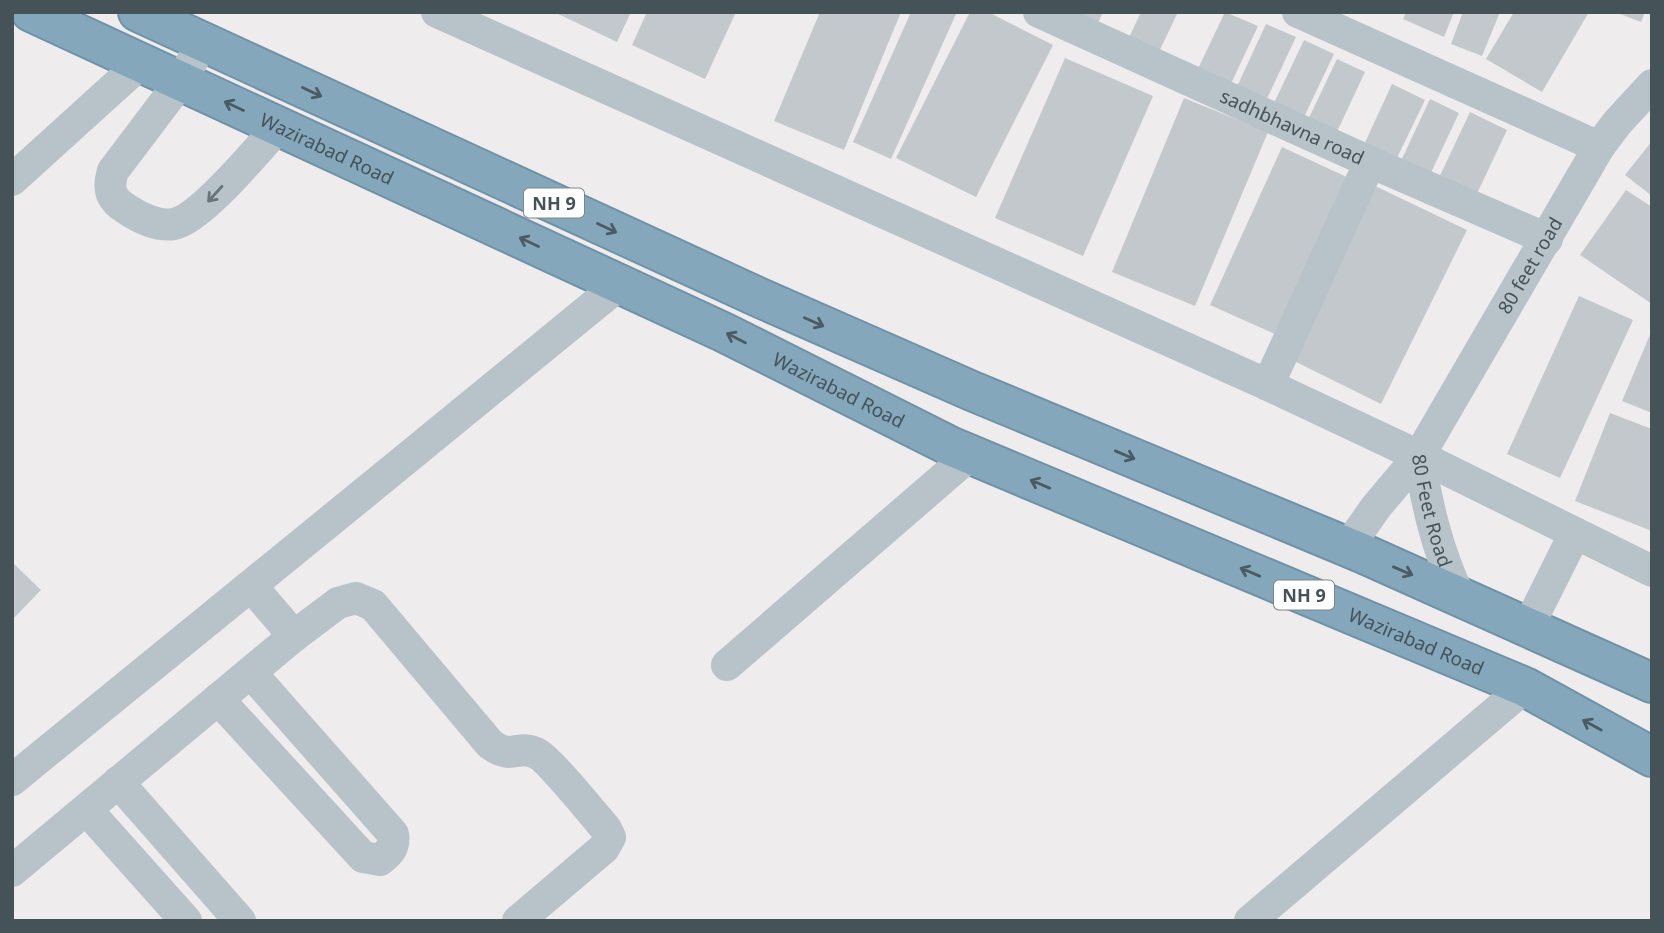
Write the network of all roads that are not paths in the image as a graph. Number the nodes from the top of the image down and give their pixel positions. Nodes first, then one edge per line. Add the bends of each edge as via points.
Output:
1 (31, 12) edge
2 (138, 12) edge
3 (437, 12) edge
4 (1039, 12) edge
5 (1298, 12) edge
6 (203, 42) junction
7 (141, 63) junction
8 (181, 81) junction
9 (1652, 85) edge
10 (279, 127) junction
11 (1599, 147) junction
12 (1370, 163) junction
13 (12, 180) edge
14 (1547, 239) junction
15 (620, 284) junction
16 (1268, 385) junction
17 (960, 450) junction
18 (1419, 456) junction
19 (1576, 533) junction
20 (1348, 547) junction
21 (1652, 571) edge
22 (252, 587) junction
23 (1458, 594) junction
24 (1528, 627) junction
25 (294, 636) junction
26 (727, 665) dead end
27 (251, 673) junction
28 (1652, 682) edge
29 (1524, 687) junction
30 (218, 699) junction
31 (1652, 757) edge
32 (12, 780) edge
33 (118, 782) junction
34 (87, 810) junction
35 (12, 871) edge
36 (186, 921) edge
37 (240, 921) edge
38 (518, 921) edge
39 (1250, 921) edge

1 - 7 highway, Wazirabad Road
2 - 6 highway, NH 9
3 - 16 street
4 - 12 street, sadhbhavna road
5 - 11 street
6 - 8 street
6 -> 20 highway, NH 9 via 758,297
7 - 8 highway, Wazirabad Road
7 - 13 street
10 -> 8 highway, Wazirabad Road
10 -> 8 street via 202,210 186,220 156,223 131,212 110,193 113,171
9 - 11 street, 80 feet road
15 -> 10 highway, Wazirabad Road
11 - 14 street, 80 feet road
12 - 14 street, sadhbhavna road
12 - 16 street
14 - 18 street, 80 feet road
17 -> 15 highway, Wazirabad Road
15 - 22 street
16 - 18 street
17 - 26 street
29 -> 17 highway, Wazirabad Road / NH 9
18 - 19 street
18 - 20 street, 80 Feet Road
18 - 23 street, 80 Feet Road via 1434,533
19 - 21 street
19 - 24 street
20 -> 23 highway, NH 9
22 - 25 street
22 - 32 street
23 - 24 highway, NH 9
24 - 28 highway, NH 9
25 - 27 street
25 - 38 street via 338,603 356,598 373,606 490,744 509,754 539,754 607,829 610,837 604,848
27 - 30 street
27 - 30 street via 393,834 388,854 380,860 363,857
31 -> 29 highway, Wazirabad Road / NH 9
29 - 39 street
30 - 33 street
33 - 34 street
33 - 37 street
34 - 35 street
34 - 36 street

